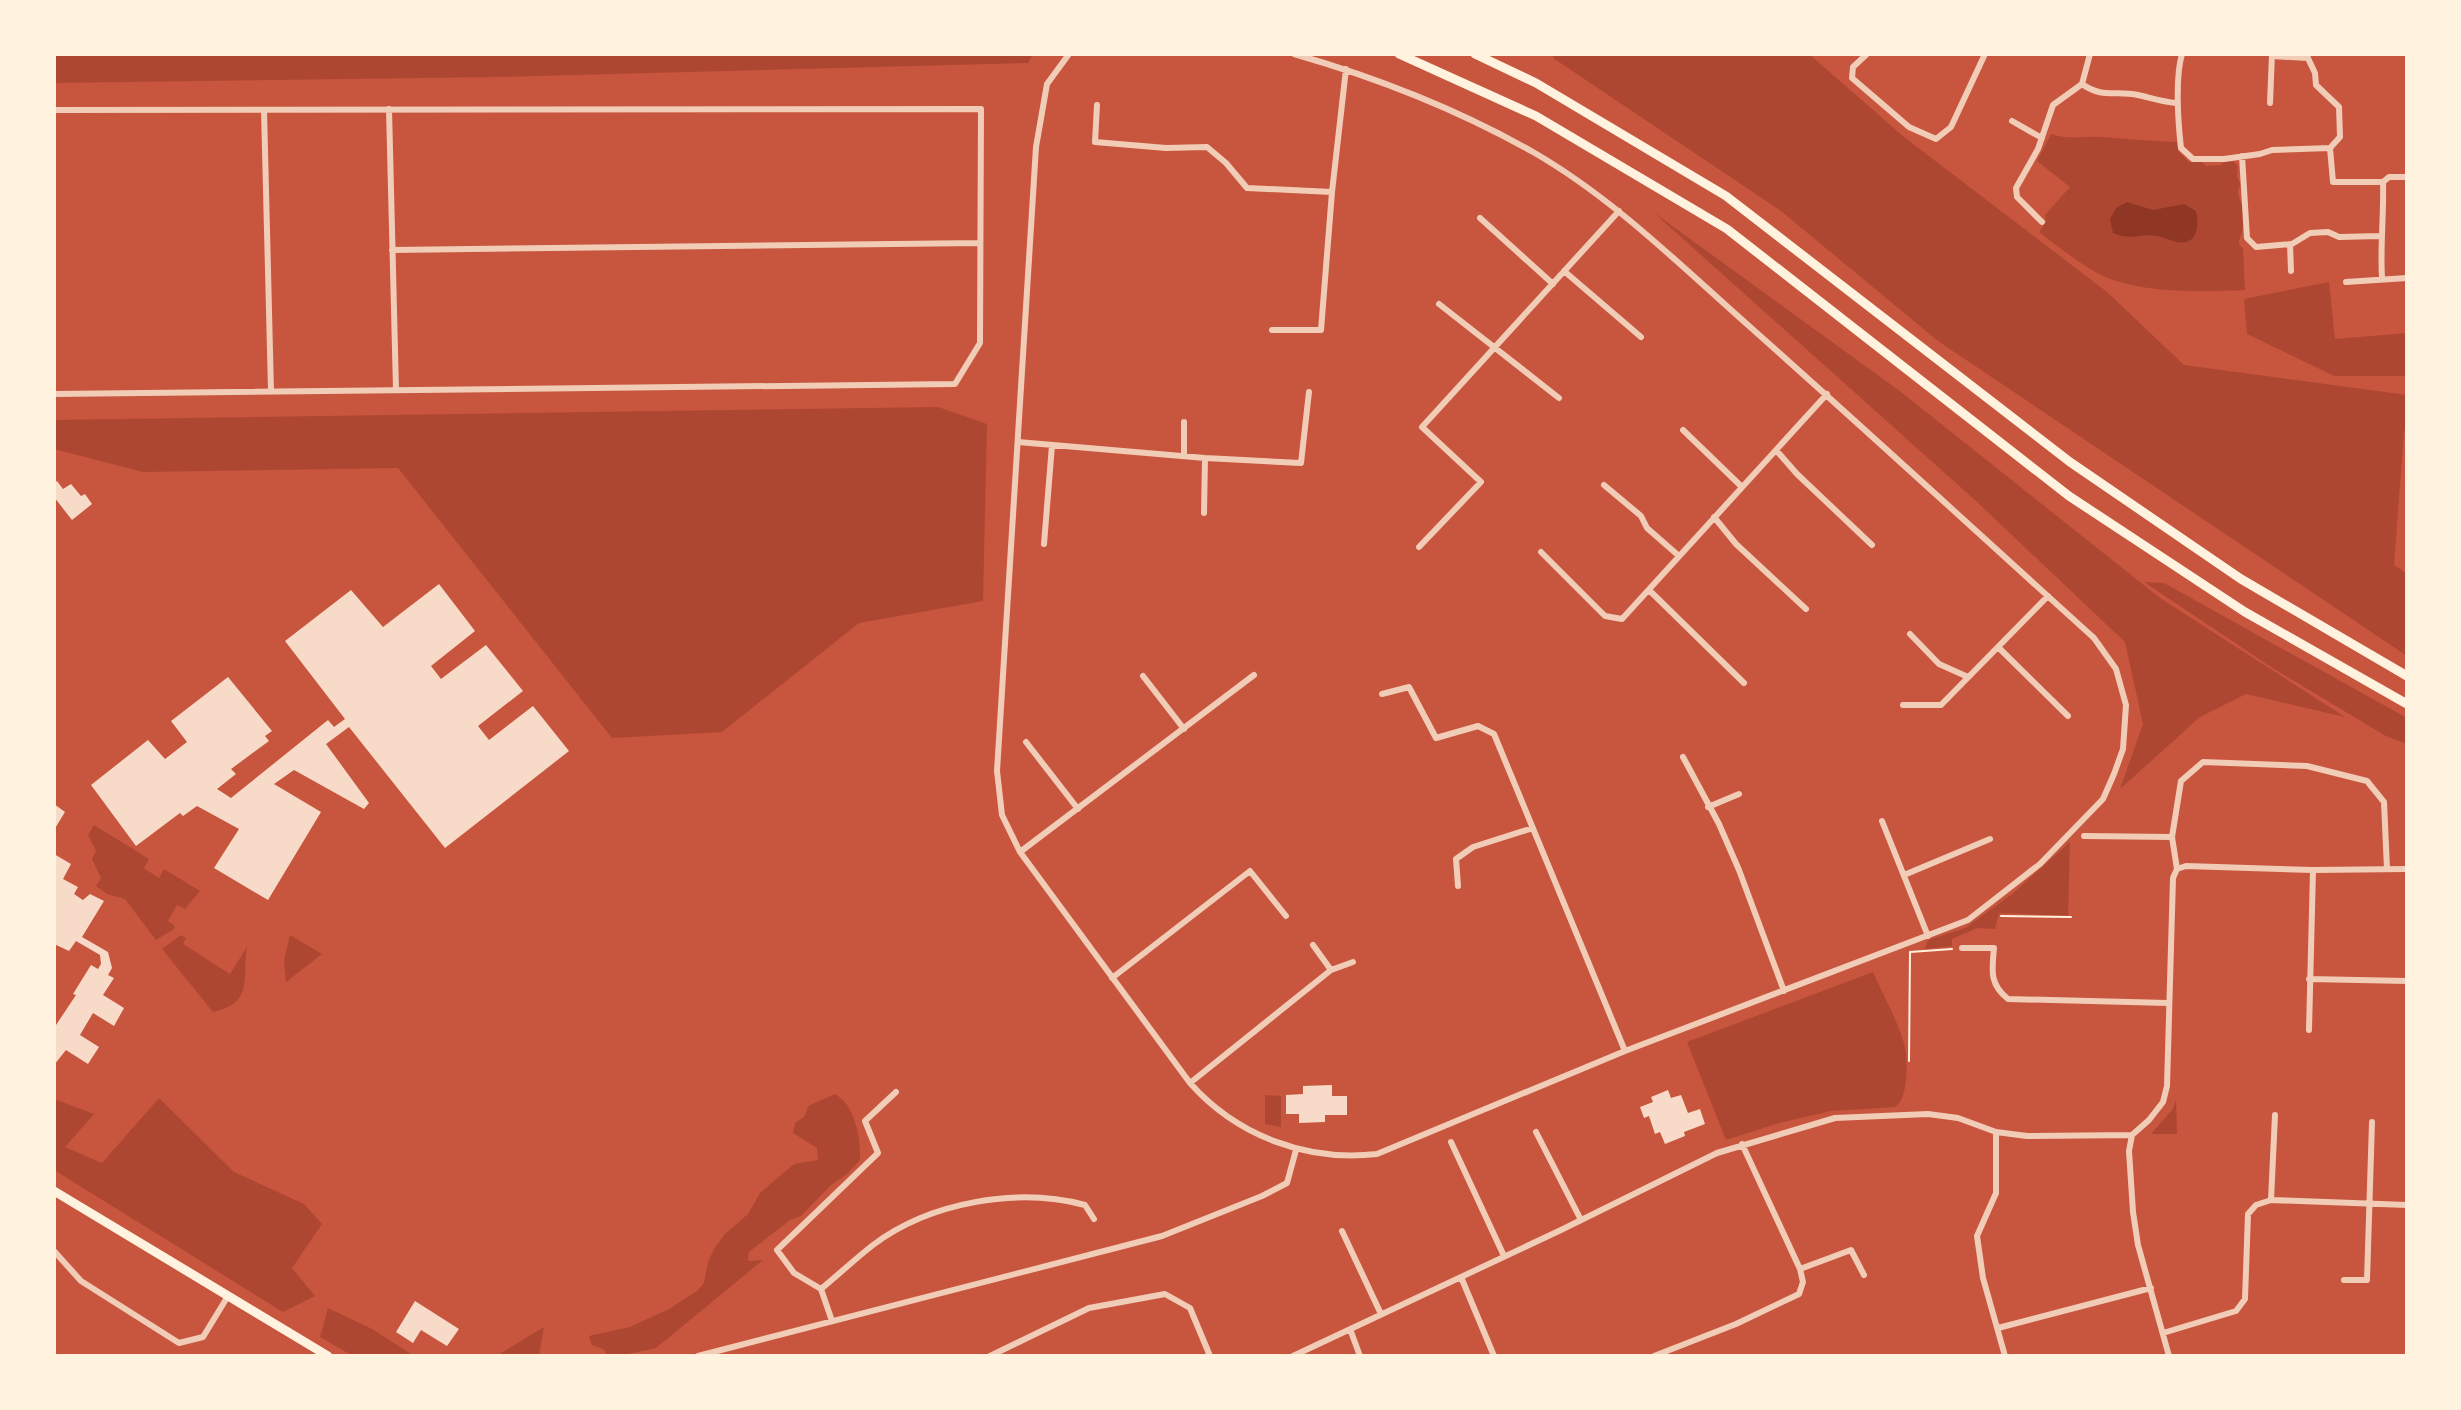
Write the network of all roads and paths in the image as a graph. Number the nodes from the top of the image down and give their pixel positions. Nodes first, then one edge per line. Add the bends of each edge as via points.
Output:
1 (1069, 54) edge
2 (1294, 54) edge
3 (1399, 54) edge
4 (1475, 54) edge
5 (1867, 54) edge
6 (1985, 54) edge
7 (2090, 54) edge
8 (2182, 54) edge
9 (2272, 55) edge
10 (2307, 56) edge
11 (1346, 69) junction
12 (2082, 84) junction
13 (2176, 103) junction
14 (2270, 103) dead end
15 (1097, 105) dead end
16 (389, 109) junction
17 (54, 110) edge
18 (264, 110) junction
19 (2012, 121) dead end
20 (2042, 138) junction
21 (2330, 148) junction
22 (2242, 156) junction
23 (2407, 177) edge
24 (2383, 182) junction
25 (1332, 192) junction
26 (1619, 211) junction
27 (1480, 218) dead end
28 (2042, 222) dead end
29 (2380, 236) junction
30 (980, 243) junction
31 (2290, 244) junction
32 (392, 250) junction
33 (1564, 271) junction
34 (2291, 271) dead end
35 (2382, 278) junction
36 (2407, 278) edge
37 (2346, 282) dead end
38 (1553, 284) junction
39 (1439, 304) dead end
40 (1272, 330) dead end
41 (1641, 337) dead end
42 (1496, 347) junction
43 (396, 390) junction
44 (271, 391) junction
45 (1309, 392) dead end
46 (54, 394) edge
47 (1827, 394) junction
48 (1559, 398) dead end
49 (1184, 422) dead end
50 (1683, 430) dead end
51 (1018, 442) junction
52 (1052, 445) junction
53 (1776, 450) junction
54 (1184, 456) junction
55 (1205, 458) junction
56 (1604, 485) dead end
57 (1742, 487) junction
58 (1204, 513) dead end
59 (1714, 517) junction
60 (1044, 544) dead end
61 (1872, 545) dead end
62 (1419, 547) dead end
63 (1541, 552) dead end
64 (1679, 556) junction
65 (1649, 590) junction
66 (2048, 596) junction
67 (1806, 609) dead end
68 (1910, 634) dead end
69 (1999, 648) junction
70 (1254, 675) dead end
71 (1143, 676) dead end
72 (2407, 676) edge
73 (1968, 677) junction
74 (1744, 683) dead end
75 (1382, 694) dead end
76 (2407, 704) edge
77 (1903, 705) dead end
78 (2068, 716) dead end
79 (1184, 729) junction
80 (1026, 742) dead end
81 (1683, 757) dead end
82 (1739, 794) dead end
83 (1708, 807) junction
84 (1078, 809) junction
85 (1882, 821) dead end
86 (1533, 828) junction
87 (2084, 836) dead end
88 (2172, 837) junction
89 (1990, 839) dead end
90 (1020, 852) junction
91 (2177, 869) junction
92 (2387, 869) junction
93 (2407, 869) edge
94 (2313, 870) junction
95 (1904, 875) junction
96 (1458, 886) dead end
97 (1286, 916) dead end
98 (2001, 916) dead end
99 (2071, 917) dead end
100 (1928, 936) junction
101 (1313, 945) dead end
102 (1962, 948) joint
103 (1353, 962) dead end
104 (1331, 970) junction
105 (1112, 978) junction
106 (2309, 979) junction
107 (2407, 981) edge
108 (1784, 991) junction
109 (2168, 1003) junction
110 (2309, 1030) dead end
111 (1625, 1051) junction
112 (1909, 1061) dead end
113 (1190, 1083) junction
114 (896, 1092) dead end
115 (2275, 1115) dead end
116 (2372, 1122) dead end
117 (1536, 1132) dead end
118 (1996, 1132) junction
119 (2132, 1135) junction
120 (1451, 1142) dead end
121 (1742, 1144) junction
122 (1296, 1150) junction
123 (54, 1191) edge
124 (2271, 1200) junction
125 (2369, 1203) junction
126 (2407, 1205) edge
127 (1094, 1219) dead end
128 (1581, 1220) junction
129 (1342, 1231) dead end
130 (54, 1251) edge
131 (1504, 1256) junction
132 (1800, 1269) junction
133 (1864, 1275) dead end
134 (1461, 1277) junction
135 (2344, 1280) dead end
136 (2151, 1288) junction
137 (821, 1289) junction
138 (228, 1296) junction
139 (1381, 1314) junction
140 (832, 1321) junction
141 (1998, 1328) junction
142 (1350, 1329) junction
143 (2163, 1333) junction
144 (328, 1356) edge
145 (698, 1356) edge
146 (990, 1356) edge
147 (1210, 1356) edge
148 (1293, 1356) edge
149 (1360, 1356) edge
150 (1494, 1356) edge
151 (1654, 1356) edge
152 (2005, 1356) edge
153 (2169, 1356) edge

1 - 51 street via 1047,84 1036,147
2 - 11 street
3 - 76 main road via 1536,116 1727,229 2069,496 2245,612
4 - 72 main road via 1536,83 1726,196 2070,462 2241,579
5 - 6 street via 1853,67 1852,78 1909,127 1936,139 1951,127
7 - 12 street
8 - 13 street
9 - 10 street
9 - 14 street
10 - 21 street via 2316,85 2339,107 2340,137
11 - 25 street
11 - 26 street via 1486,127
12 - 13 street via 2095,93
12 - 20 street via 2053,105
13 - 22 street via 2181,148 2193,159
15 - 25 street via 1095,142 1207,147 1247,188
16 - 18 street
16 - 30 street via 981,109
16 - 32 street
17 - 18 street
18 - 44 street
19 - 20 street
20 - 28 street via 2016,191
21 - 22 street
21 - 24 street via 2333,182
22 - 31 street via 2247,238 2256,247
23 - 24 street
24 - 29 street
25 - 40 street via 1321,330
26 - 33 street
26 - 47 street
27 - 38 street
29 - 31 street via 2310,233
29 - 35 street
30 - 32 street
30 - 43 street via 980,343 955,384
31 - 34 street
32 - 43 street
33 - 38 street
33 - 41 street
35 - 36 street
35 - 37 street
38 - 42 street
39 - 42 street
42 - 48 street
42 - 62 street via 1422,427 1481,482
43 - 44 street
44 - 46 street
45 - 55 street via 1301,463
47 - 53 street
47 - 66 street
49 - 54 street
50 - 57 street
51 - 52 street
51 - 90 street via 997,771 1002,815
52 - 54 street
52 - 60 street
53 - 57 street
53 - 61 street
54 - 55 street
55 - 58 street
56 - 64 street
57 - 59 street
59 - 64 street
59 - 67 street
63 - 65 street via 1605,616 1622,619
64 - 65 street
65 - 74 street
66 - 69 street
66 - 100 street via 2094,638 2116,669 2126,705 2123,749 2103,799 2040,864 1968,920
68 - 73 street via 1939,664
69 - 73 street
69 - 78 street
70 - 79 street
71 - 79 street
73 - 77 street via 1941,705
75 - 86 street via 1409,687 1436,738 1478,726 1494,734
79 - 84 street
80 - 84 street
81 - 83 street
82 - 83 street
83 - 108 street via 1739,870
84 - 90 street
85 - 95 street
86 - 96 street via 1473,847 1456,859
86 - 111 street
87 - 88 street
88 - 91 street
88 - 92 street via 2181,781 2203,762 2307,766 2367,781 2384,802
89 - 95 street
90 - 105 street
91 - 94 street
91 - 109 street
92 - 93 street
92 - 94 street
94 - 106 street
95 - 100 street
97 - 105 street via 1250,871
98 - 99 path
100 - 108 street
101 - 104 street
102 - 109 street via 1994,948 1992,978 2008,999
102 - 112 path via 1910,952
103 - 104 street
104 - 113 street
105 - 113 street
106 - 107 street
106 - 110 street
108 - 111 street
109 - 119 street via 2169,1069 2163,1102
111 - 122 street via 1377,1154 1347,1157
113 - 122 street via 1209,1104 1244,1127
114 - 137 street via 865,1121 878,1153 777,1250 794,1273
115 - 124 street
116 - 125 street
117 - 128 street
118 - 119 street
118 - 121 street via 1958,1118 1907,1114 1835,1118
118 - 141 street via 1996,1193 1977,1236
119 - 136 street via 2133,1212
120 - 131 street
121 - 128 street
121 - 132 street
122 - 140 street via 1287,1183 1162,1236
123 - 138 main road
124 - 125 street
124 - 143 street via 2248,1214 2241,1306
125 - 126 street
125 - 135 street via 2367,1280
127 - 137 street via 1085,1205 1058,1198 995,1199 940,1210 876,1243
128 - 131 street
129 - 139 street
130 - 138 street via 81,1281 179,1343 203,1337
131 - 134 street
132 - 133 street via 1851,1250
132 - 151 street via 1799,1294
134 - 139 street
134 - 150 street
136 - 141 street
136 - 143 street
137 - 140 street
138 - 144 main road
139 - 142 street
140 - 145 street
141 - 152 street
142 - 148 street
142 - 149 street
143 - 153 street
146 - 147 street via 1089,1308 1165,1294 1190,1308

